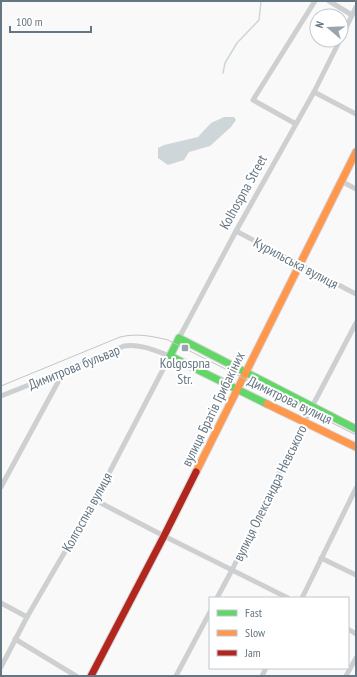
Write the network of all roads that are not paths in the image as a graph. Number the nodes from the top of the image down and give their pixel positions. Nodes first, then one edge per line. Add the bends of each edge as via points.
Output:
1 (315, 1) edge
2 (329, 1) edge
3 (356, 7) edge
4 (352, 15) junction
5 (349, 21) edge
6 (336, 48) edge
7 (314, 92) junction
8 (356, 114) edge
9 (296, 124) junction
10 (356, 152) edge
11 (341, 181) junction
12 (356, 189) edge
13 (236, 231) junction
14 (299, 264) junction
15 (356, 294) edge
16 (356, 323) edge
17 (179, 338) junction
18 (170, 356) junction
19 (64, 371) junction
20 (245, 372) junction
21 (237, 389) junction
22 (1, 396) edge
23 (312, 407) junction
24 (304, 422) junction
25 (356, 429) edge
26 (356, 447) edge
27 (1, 487) edge
28 (356, 488) edge
29 (96, 500) junction
30 (164, 536) junction
31 (321, 558) junction
32 (232, 570) junction
33 (356, 575) edge
34 (218, 597) edge
35 (286, 597) edge
36 (302, 597) edge
37 (1, 603) edge
38 (209, 614) edge
39 (27, 617) junction
40 (15, 639) junction
41 (356, 658) edge
42 (1, 667) edge
43 (76, 676) edge
44 (91, 676) edge
45 (176, 676) edge
46 (346, 676) edge

1 - 9 street via 253,100
2 - 4 street
3 - 4 street, Kolhospna Street
4 - 5 street, Kolhospna Street
6 - 7 street, Kolhospna Street
7 - 8 street
7 - 9 street, Kolhospna Street
9 - 13 street, Kolhospna Street
10 - 11 street, вулиця Братів Грибакіних
11 - 12 street
11 - 14 street, вулиця Братів Грибакіних
13 - 14 street, Курильська вулиця
13 - 17 street, Kolhospna Street
14 - 15 street, Курильська вулиця
14 - 20 street, вулиця Братів Грибакіних
16 - 23 street, вулиця Олександра Невського
17 - 18 street, Kolhospna Street
17 - 20 street, Димитрова вулиця
18 - 19 street, Димитрова бульвар via 143,347 124,346
18 - 21 street, Димитрова вулиця
18 - 29 street, Колгоспна вулиця
19 - 22 street, Димитрова бульвар
19 - 27 street
20 - 21 street, вулиця Братів Грибакіних
20 - 23 street, Димитрова вулиця
21 - 24 street, Димитрова вулиця
21 - 30 street, вулиця Братів Грибакіних
23 - 24 street, вулиця Олександра Невського
23 - 25 street, Димитрова вулиця
24 - 26 street, Димитрова вулиця
24 - 32 street, вулиця Олександра Невського
28 - 31 street
29 - 30 street
29 - 39 street, Колгоспна вулиця
30 - 32 street
30 - 44 street, вулиця Братів Грибакіних
31 - 33 street
31 - 36 street
32 - 34 street, вулиця Олександра Невського
32 - 35 street
37 - 39 street
38 - 45 street
39 - 40 street, Колгоспна вулиця
40 - 42 street, Колгоспна вулиця
40 - 43 street
41 - 46 street

